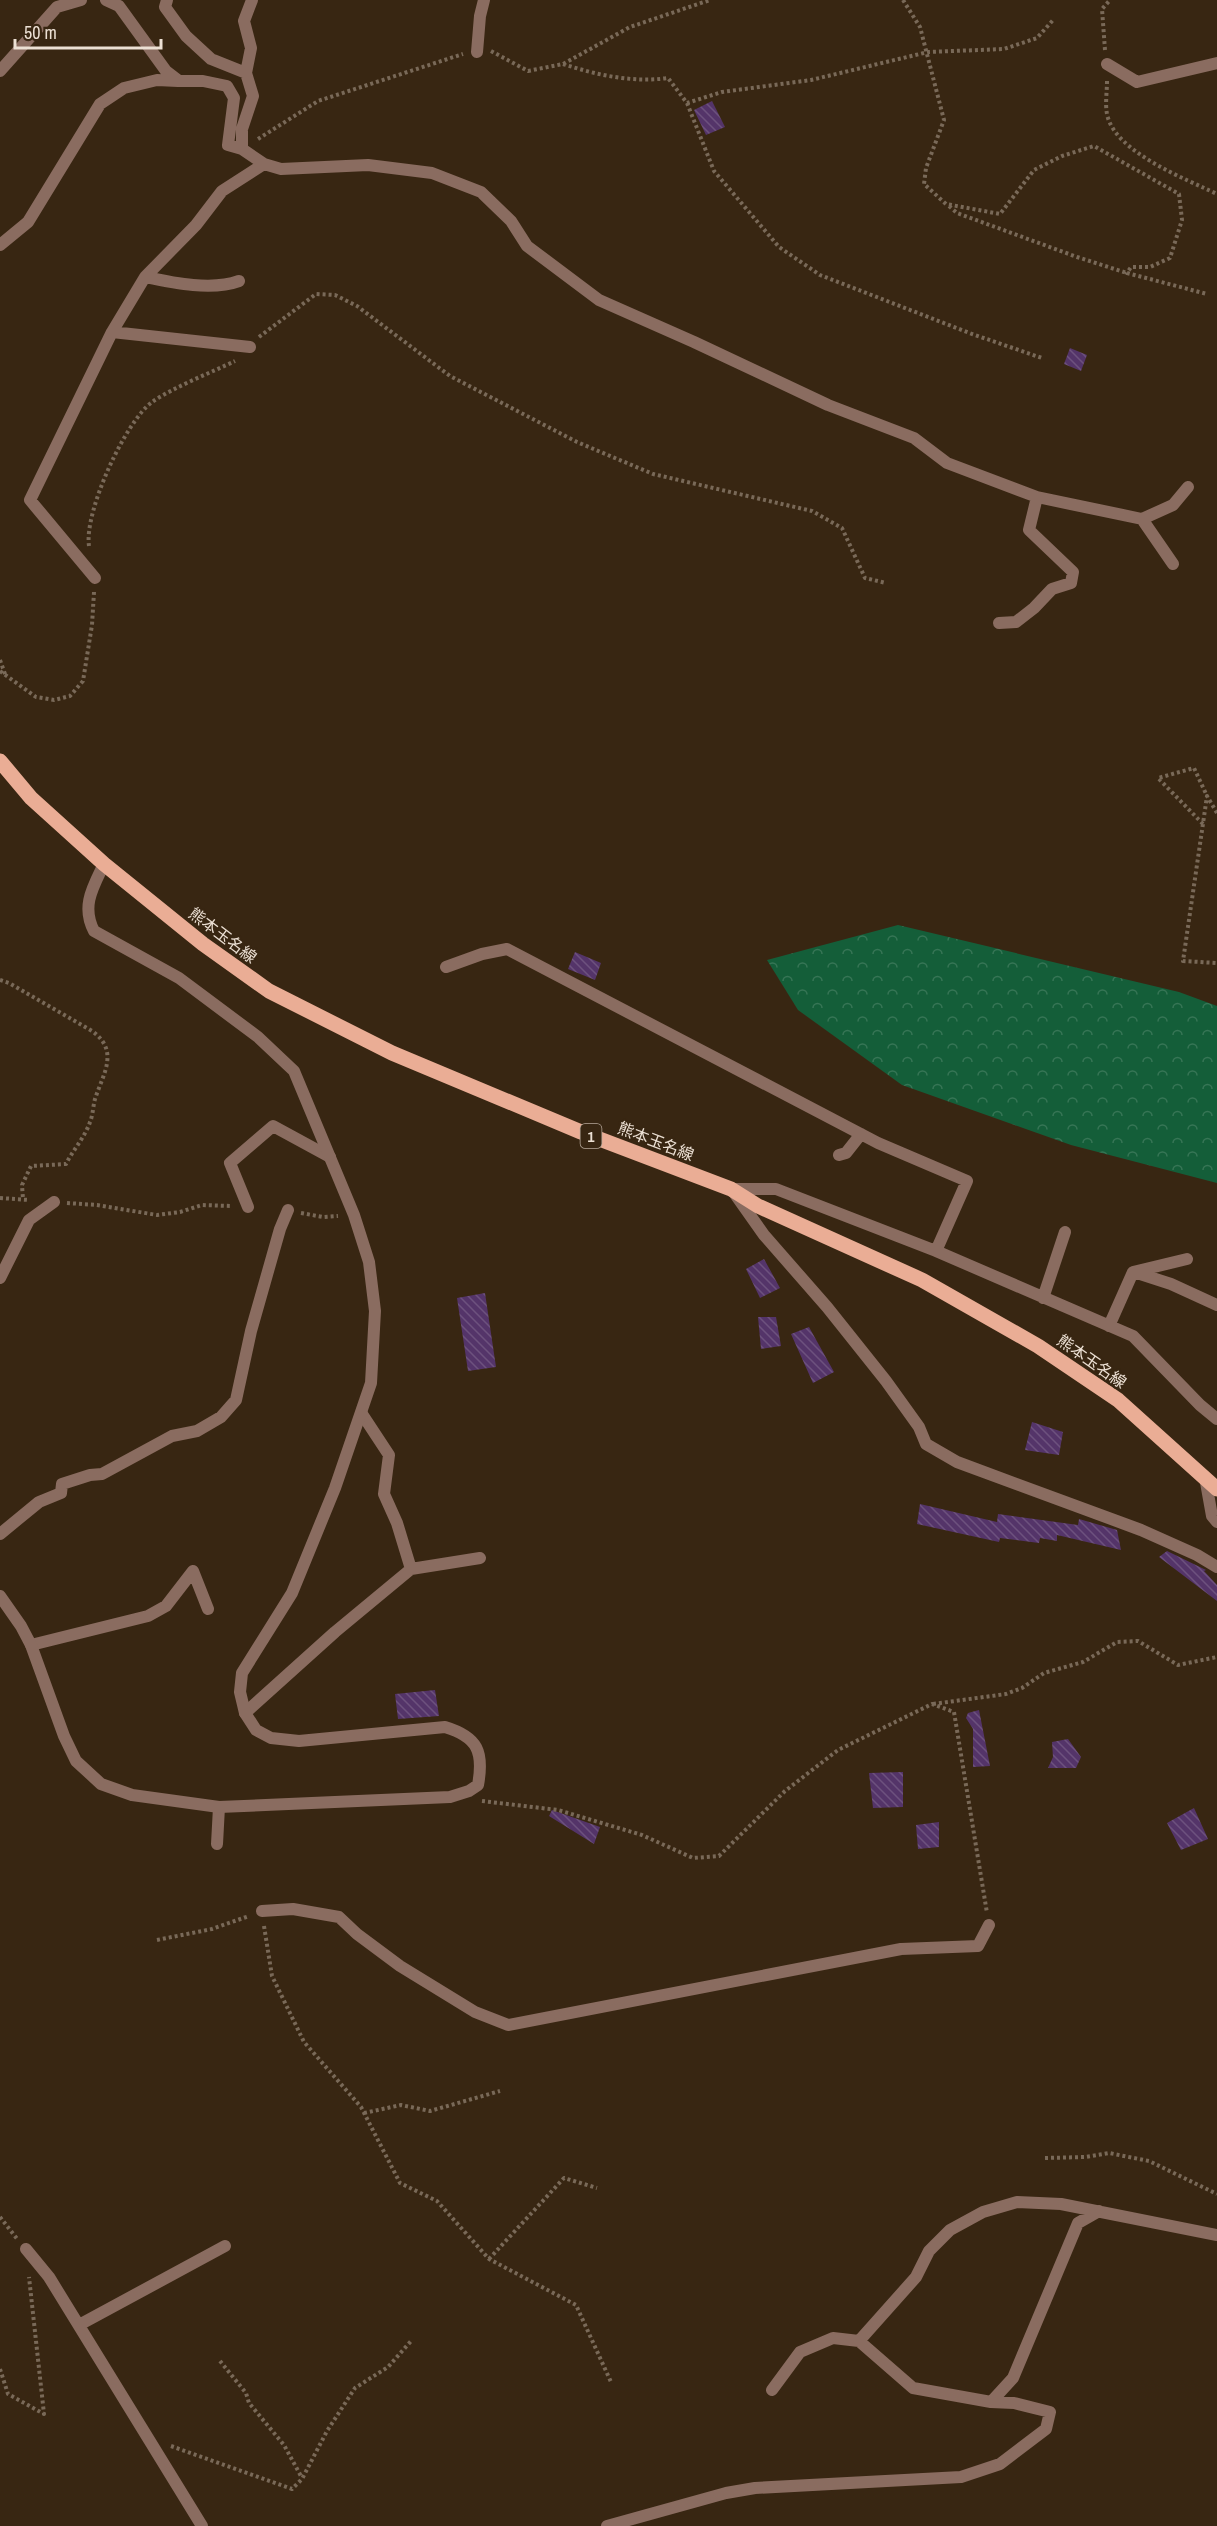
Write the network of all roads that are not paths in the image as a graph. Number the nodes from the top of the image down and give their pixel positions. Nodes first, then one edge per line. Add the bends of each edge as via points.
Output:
1 (81, 0) edge
2 (106, 0) edge
3 (167, 0) edge
4 (252, 0) edge
5 (484, 0) edge
6 (477, 52) dead end
7 (1217, 63) edge
8 (1107, 64) road end
9 (0, 71) edge
10 (246, 73) junction
11 (179, 81) junction
12 (242, 149) junction
13 (264, 164) junction
14 (0, 245) edge
15 (145, 277) junction
16 (239, 280) dead end
17 (112, 332) junction
18 (250, 347) road end
19 (1188, 487) dead end
20 (1037, 497) junction
21 (1142, 519) junction
22 (1173, 564) dead end
23 (95, 578) road end
24 (999, 623) dead end
25 (0, 761) edge
26 (104, 864) junction
27 (446, 967) dead end
28 (861, 1134) junction
29 (839, 1155) dead end
30 (330, 1158) junction
31 (731, 1189) junction
32 (54, 1202) road end
33 (248, 1207) road end
34 (288, 1210) road end
35 (1065, 1232) dead end
36 (936, 1251) junction
37 (1187, 1259) dead end
38 (1133, 1272) junction
39 (0, 1278) edge
40 (1043, 1298) junction
41 (1217, 1305) edge
42 (1109, 1326) junction
43 (362, 1414) junction
44 (1217, 1419) edge
45 (1205, 1477) junction
46 (1217, 1489) edge
47 (1217, 1522) edge
48 (0, 1534) edge
49 (480, 1558) dead end
50 (1217, 1567) edge
51 (411, 1569) junction
52 (0, 1596) edge
53 (208, 1609) dead end
54 (31, 1645) junction
55 (245, 1713) junction
56 (219, 1807) junction
57 (217, 1844) dead end
58 (262, 1911) road end
59 (989, 1925) road end
60 (1099, 2211) junction
61 (1217, 2235) edge
62 (225, 2246) dead end
63 (26, 2249) road end
64 (79, 2325) junction
65 (859, 2341) junction
66 (772, 2390) dead end
67 (992, 2403) junction
68 (202, 2526) edge
69 (607, 2526) edge

1 - 9 street via 57,7
2 - 11 street via 119,6 166,71
3 - 10 street via 165,8 186,36 212,59
4 - 10 street via 244,21 251,48
5 - 6 street
7 - 8 street via 1137,82
10 - 12 street via 253,96 242,129
11 - 12 street via 226,86 234,98 228,145
11 - 14 street via 157,80 124,88 100,104 28,222
12 - 13 street
13 - 15 street via 222,190 196,225
13 - 20 street via 281,169 368,165 432,173 481,192 511,221 527,246 598,300 828,405 914,438 947,463
15 - 16 street via 227,285
15 - 17 street
17 - 18 street
17 - 23 street via 30,500
19 - 21 street via 1173,505
20 - 21 street
20 - 24 street via 1029,530 1073,572 1071,582 1052,589 1016,622
21 - 22 street
25 - 26 main road, 熊本玉名線 / 1 via 31,798
26 - 30 street via 87,907 94,931 179,978 258,1037 294,1071
26 - 31 main road, 熊本玉名線 / 1 via 269,992 392,1053
27 - 28 street via 507,949
28 - 29 street via 846,1153
28 - 36 street via 967,1181
30 - 33 street via 273,1126 230,1163
30 - 43 street via 369,1262 375,1311 371,1383
31 - 36 street via 776,1189
31 - 45 main road, 熊本玉名線 / 1 via 758,1206 922,1280 1038,1346 1118,1400
31 - 50 street via 764,1235 886,1381 919,1427 926,1444 957,1462 1141,1530
32 - 39 street via 29,1220
34 - 48 street via 258,1308 236,1400 221,1418 197,1431 172,1436 102,1474 62,1484 61,1492 39,1502
35 - 40 street
36 - 40 street
37 - 38 street
38 - 41 street
38 - 42 street
40 - 42 street
42 - 44 street via 1133,1336
43 - 51 street via 390,1455 384,1494
43 - 55 street via 292,1593 242,1673 240,1692
45 - 46 main road, 熊本玉名線 / 1
45 - 47 street via 1212,1516
49 - 51 street
51 - 55 street
52 - 54 street
53 - 54 street via 193,1571 165,1606 148,1616
54 - 56 street via 76,1761 101,1784 132,1795
55 - 56 street via 256,1730 271,1738 299,1742 453,1729 477,1745 482,1764 478,1785 450,1797
56 - 57 street
58 - 59 street via 293,1909 339,1917 400,1966 475,2012 508,2025 901,1949 978,1946
60 - 61 street
60 - 65 street via 1017,2202 983,2212 958,2225 929,2251 916,2277
60 - 67 street via 1078,2223 1013,2378
62 - 64 street
63 - 64 street
64 - 68 street
65 - 66 street via 833,2338 800,2352
65 - 67 street via 913,2388
67 - 69 street via 1014,2403 1050,2412 1046,2429 1000,2464 961,2477 755,2488

